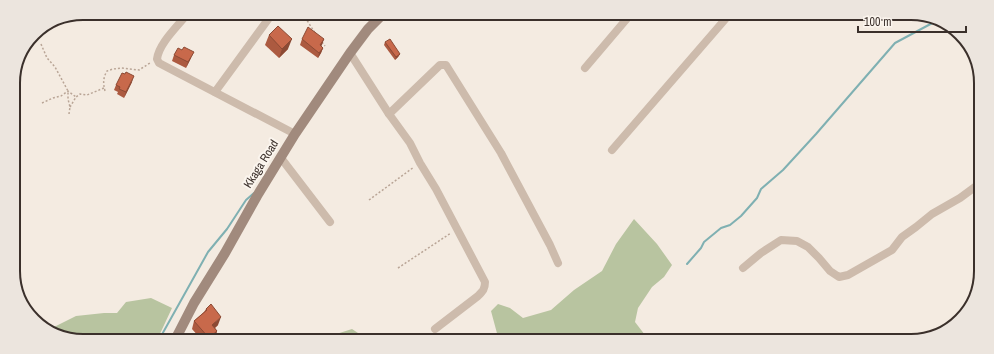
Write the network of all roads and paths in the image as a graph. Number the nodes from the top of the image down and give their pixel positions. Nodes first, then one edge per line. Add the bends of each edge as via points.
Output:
1 (183, 20) edge
2 (268, 20) edge
3 (307, 20) edge
4 (378, 20) edge
5 (626, 20) edge
6 (725, 20) edge
7 (317, 38) edge
8 (322, 42) edge
9 (41, 44) dead end
10 (325, 46) dead end
11 (350, 53) junction
12 (157, 59) junction
13 (585, 68) dead end
14 (68, 91) junction
15 (215, 92) junction
16 (76, 97) junction
17 (42, 103) dead end
18 (70, 107) junction
19 (69, 114) dead end
20 (389, 114) junction
21 (294, 134) junction
22 (612, 150) dead end
23 (281, 158) junction
24 (420, 163) junction
25 (974, 188) edge
26 (369, 200) dead end
27 (330, 222) dead end
28 (457, 228) junction
29 (558, 262) dead end
30 (398, 268) dead end
31 (743, 268) dead end
32 (435, 329) dead end
33 (178, 334) edge

1 - 12 street via 161,45
2 - 15 street
3 - 7 path
4 - 11 street, Kkaga Road
5 - 13 street
6 - 22 street
8 - 10 path
9 - 14 path
11 - 20 street
11 - 21 street, Kkaga Road
12 - 15 street via 159,63
12 - 16 path via 138,70 122,68 107,71 104,89
14 - 16 path
14 - 17 path
14 - 18 path
15 - 21 street
16 - 18 path
18 - 19 path
20 - 24 street
20 - 29 street via 440,65 446,66 501,153
21 - 23 street, Kkaga Road
23 - 27 street
23 - 33 street, Kkaga Road
24 - 26 path
24 - 28 street
25 - 31 street via 902,236 892,250 848,275 839,277 808,247 797,241 781,240
28 - 30 path
28 - 32 street via 485,282 485,287 478,296

